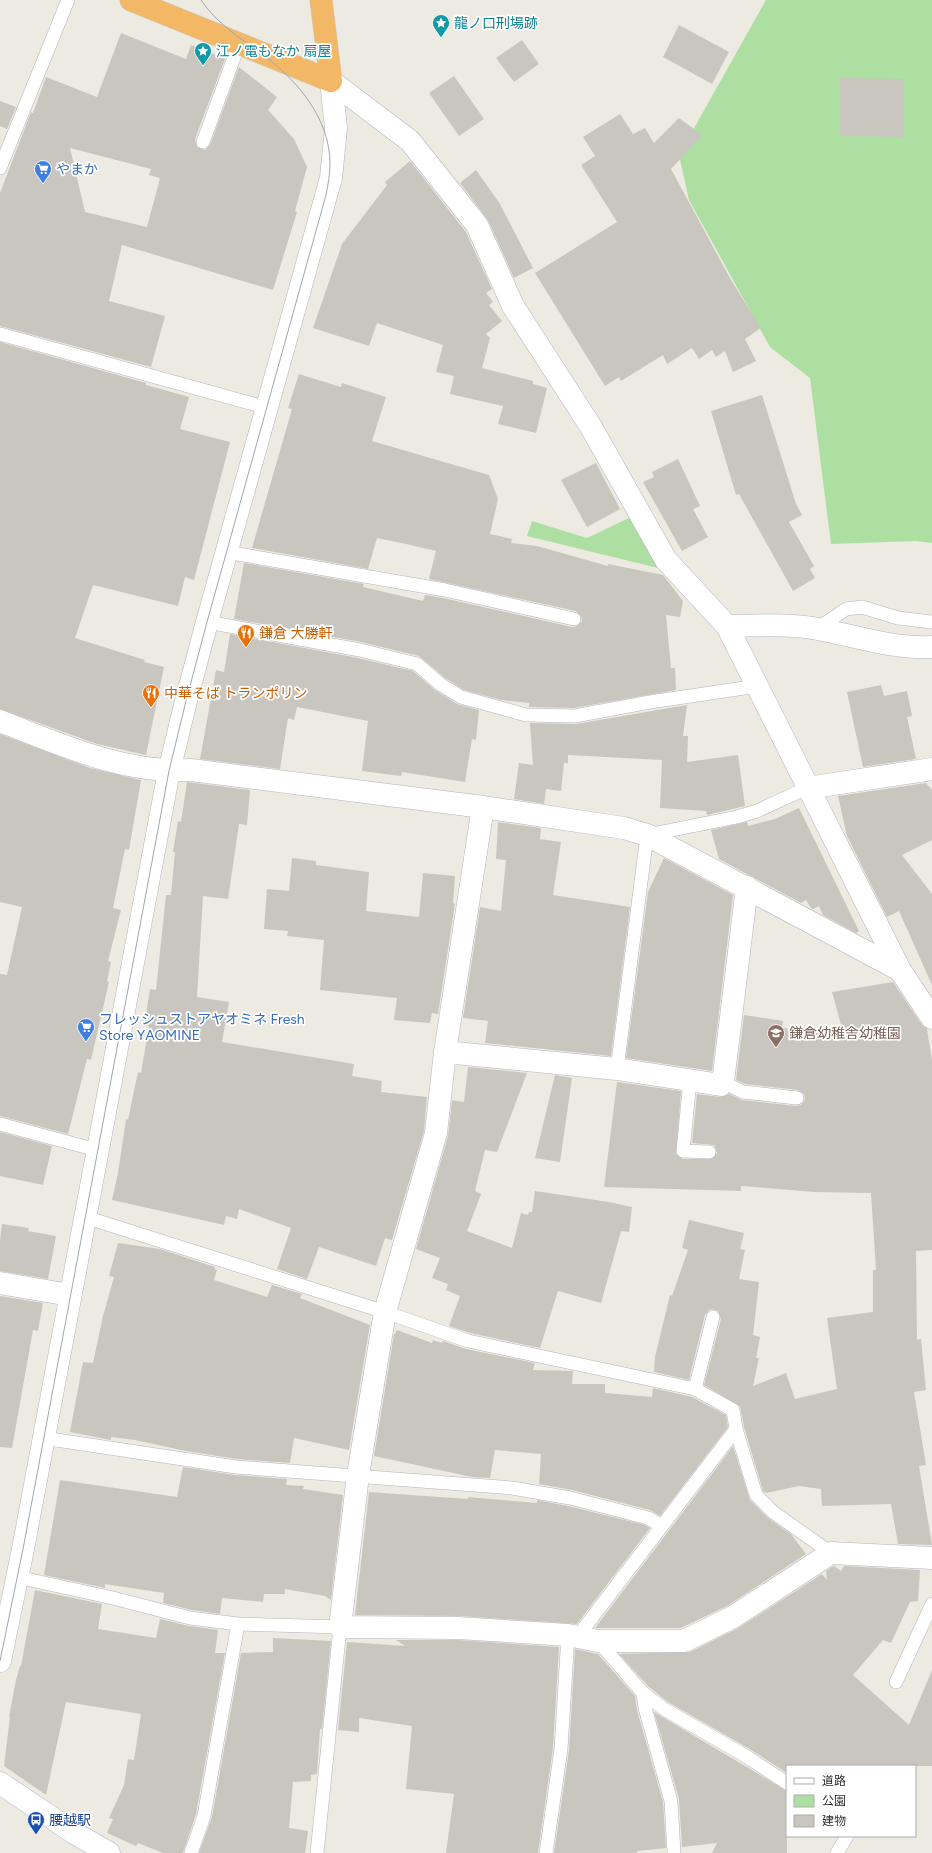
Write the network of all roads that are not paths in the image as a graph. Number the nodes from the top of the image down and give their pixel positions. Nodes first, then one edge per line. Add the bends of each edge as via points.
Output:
1 (68, 0) edge
2 (130, 0) edge
3 (321, 0) edge
4 (239, 44) junction
5 (331, 81) junction
6 (203, 142) dead end
7 (0, 168) edge
8 (0, 334) edge
9 (268, 408) junction
10 (226, 552) junction
11 (574, 619) dead end
12 (207, 622) junction
13 (932, 622) edge
14 (727, 626) junction
15 (817, 628) junction
16 (932, 647) edge
17 (758, 686) junction
18 (0, 721) edge
19 (932, 769) edge
20 (169, 771) junction
21 (807, 788) junction
22 (482, 807) junction
23 (647, 835) junction
24 (747, 888) junction
25 (900, 970) junction
26 (932, 1018) edge
27 (445, 1052) junction
28 (617, 1069) junction
29 (690, 1080) junction
30 (723, 1082) junction
31 (797, 1098) dead end
32 (0, 1124) edge
33 (97, 1150) junction
34 (709, 1152) dead end
35 (84, 1217) junction
36 (0, 1283) edge
37 (70, 1295) junction
38 (385, 1312) junction
39 (713, 1317) dead end
40 (695, 1390) junction
41 (736, 1429) junction
42 (44, 1438) junction
43 (358, 1475) junction
44 (662, 1526) junction
45 (831, 1553) junction
46 (932, 1558) edge
47 (17, 1577) junction
48 (932, 1604) edge
49 (238, 1624) junction
50 (340, 1628) junction
51 (581, 1638) junction
52 (0, 1661) edge
53 (896, 1682) dead end
54 (643, 1692) junction
55 (786, 1782) edge
56 (0, 1783) edge
57 (846, 1837) edge
58 (109, 1853) edge
59 (191, 1853) edge
60 (318, 1853) edge
61 (546, 1853) edge
62 (674, 1853) edge
63 (837, 1853) edge

1 - 7 lane
2 - 4 highway
3 - 5 highway
4 - 5 highway
4 - 6 lane
5 - 9 street via 336,128 331,178
5 - 14 street via 410,140 477,225 513,306 591,427 666,560
8 - 9 lane
9 - 10 street
10 - 11 lane via 445,590
10 - 12 street
12 - 17 lane via 360,650 417,664 440,684 461,697 526,715 575,716
12 - 20 street
13 - 15 lane via 898,618 862,606 846,609
14 - 15 street via 776,625
14 - 17 street
15 - 16 street via 873,642
17 - 21 street
18 - 20 street via 82,753
19 - 21 street
20 - 22 street via 191,770
20 - 33 street
21 - 23 lane via 736,818
21 - 25 street
22 - 23 street via 624,828
22 - 27 street
23 - 24 street
23 - 28 lane
24 - 25 street
24 - 30 street
25 - 26 street
27 - 28 street
27 - 38 street via 436,1133
28 - 29 street
29 - 30 street via 721,1085
29 - 34 lane via 683,1151
30 - 31 lane via 743,1092
32 - 33 lane
33 - 35 street
35 - 37 street
35 - 38 lane
36 - 37 street
37 - 42 street
38 - 40 lane via 468,1341
38 - 43 street
39 - 40 lane
40 - 41 lane via 733,1410
41 - 44 lane
41 - 45 lane via 756,1495 772,1512
42 - 43 lane via 236,1467
42 - 47 street
43 - 44 lane via 512,1488 570,1498 648,1518
43 - 50 street
44 - 51 lane
45 - 46 street
45 - 51 street via 734,1617 684,1641
47 - 49 lane via 190,1618
47 - 52 street
48 - 53 lane
49 - 50 lane
49 - 59 lane via 204,1816
50 - 51 street via 458,1628
50 - 60 lane
51 - 54 lane via 621,1669
51 - 61 lane via 560,1749
54 - 55 lane via 664,1710 744,1755
54 - 62 lane via 645,1708 671,1801
56 - 58 street
57 - 63 lane

